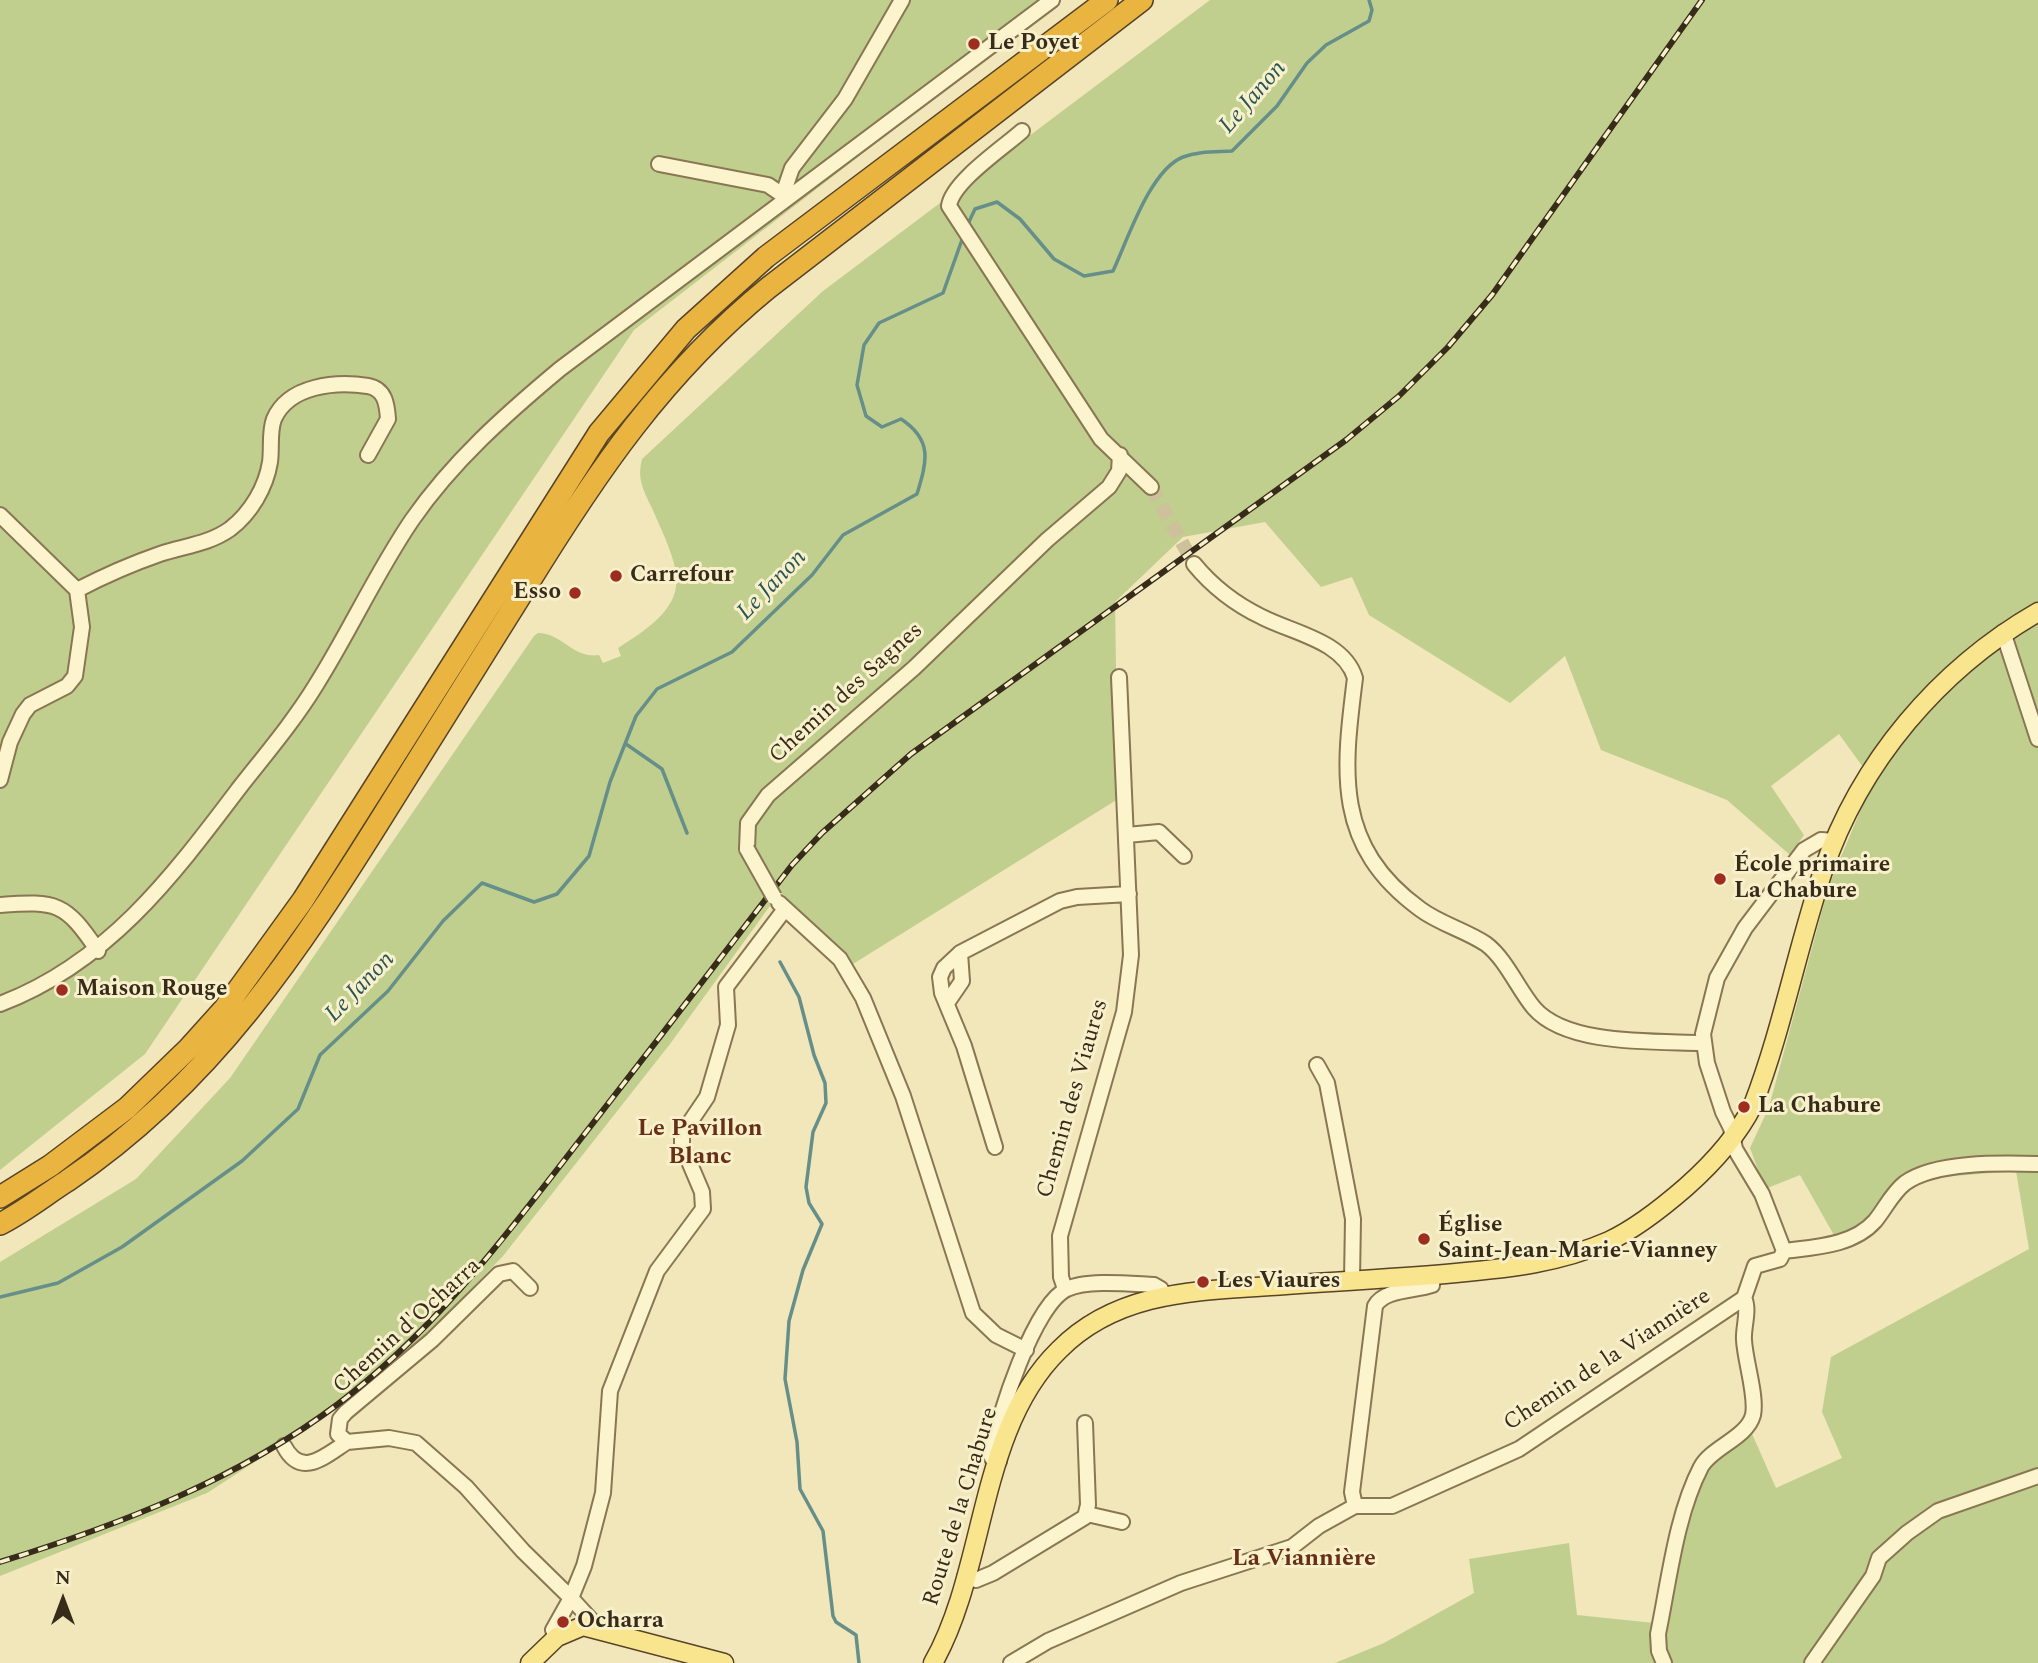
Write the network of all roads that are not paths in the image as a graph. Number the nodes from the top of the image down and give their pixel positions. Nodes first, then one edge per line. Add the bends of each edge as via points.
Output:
1 (902, 0) edge
2 (1052, 0) edge
3 (1107, 0) edge
4 (1142, 0) edge
5 (1022, 131) dead end
6 (659, 164) dead end
7 (785, 196) junction
8 (368, 455) dead end
9 (1120, 455) junction
10 (1151, 487) tunnel mouth
11 (0, 515) edge
12 (1194, 564) tunnel mouth
13 (77, 590) junction
14 (2038, 612) edge
15 (2003, 632) junction
16 (1119, 677) dead end
17 (2038, 739) edge
18 (0, 780) edge
19 (1127, 835) junction
20 (1835, 841) junction
21 (1184, 856) dead end
22 (1129, 894) junction
23 (0, 905) edge
24 (785, 909) junction
25 (98, 951) junction
26 (960, 953) junction
27 (947, 1003) junction
28 (0, 1004) edge
29 (1702, 1043) junction
30 (1317, 1065) dead end
31 (1733, 1138) junction
32 (995, 1147) dead end
33 (2038, 1164) edge
34 (0, 1197) edge
35 (0, 1224) edge
36 (1784, 1251) junction
37 (1433, 1275) junction
38 (1352, 1280) junction
39 (530, 1288) dead end
40 (1065, 1289) junction
41 (1163, 1296) junction
42 (1744, 1298) junction
43 (1026, 1350) junction
44 (1085, 1423) dead end
45 (347, 1442) junction
46 (285, 1446) dead end
47 (999, 1461) junction
48 (2038, 1476) edge
49 (1355, 1506) junction
50 (1087, 1514) junction
51 (1122, 1522) dead end
52 (965, 1577) junction
53 (571, 1598) junction
54 (593, 1627) junction
55 (557, 1637) junction
56 (530, 1663) edge
57 (724, 1663) edge
58 (933, 1663) edge
59 (1011, 1663) edge
60 (1664, 1663) edge
61 (1812, 1663) edge

1 - 7 street via 845,99 792,169
2 - 7 street
3 - 34 highway via 777,249 686,329 599,433 303,900 225,1008 127,1108
4 - 35 highway via 733,316 671,378 590,484 320,917 237,1028 169,1101 106,1154
5 - 9 street via 954,191 949,206 1101,439
6 - 7 street via 756,182
7 - 25 street via 560,369 497,421 456,464 413,519 295,715 188,856
8 - 13 street via 388,419 383,395 375,388 337,384 288,399 273,421 266,480 232,527 215,538 148,558
9 - 10 street
9 - 24 street, Chemin des Sagnes, bridge via 1119,471 1109,487 914,668 768,795 748,823 747,849
11 - 13 street
12 - 29 street via 1241,605 1328,646 1352,668 1350,814 1371,857 1398,890 1428,914 1488,946 1548,1021 1589,1035
13 - 18 street via 82,627 75,676 23,714
14 - 15 main road, Route de la Chabure
15 - 17 street
15 - 20 main road, Route de la Chabure via 1942,683 1898,734 1866,779
16 - 19 street, Chemin des Viaures
19 - 21 street via 1159,832
19 - 22 street, Chemin des Viaures
20 - 29 street via 1821,840 1798,857 1745,928 1722,965
20 - 31 main road, Route de la Chabure via 1764,1078
22 - 26 street via 1067,899
22 - 40 street, Chemin des Viaures via 1132,951 1124,1012 1060,1237
23 - 25 street via 53,904 74,919
24 - 43 street, Chemin des Sagnes via 840,959 863,998 903,1096 973,1313 996,1335
24 - 53 street via 726,987 727,1032 708,1097 681,1140 702,1192 703,1209 657,1271 613,1382 603,1493
25 - 28 street via 56,979
26 - 27 street via 962,981
26 - 27 street via 940,977
27 - 32 street
29 - 31 street
30 - 38 street via 1327,1083 1353,1219
31 - 36 street
31 - 37 main road, Route de la Chabure via 1675,1196 1639,1225 1611,1240 1540,1264
33 - 36 street via 1958,1167 1917,1176 1860,1232 1828,1245
36 - 42 street, Chemin de la Viannière via 1780,1259 1755,1266
37 - 38 main road, Route de la Chabure
37 - 49 street via 1432,1285 1388,1295 1375,1306 1352,1492
38 - 41 main road, Route de la Chabure
39 - 45 street, Chemin d'Ocharra via 513,1271 499,1274 432,1340 346,1412 337,1426 341,1440
40 - 41 street via 1154,1285
40 - 43 street via 1047,1306
41 - 47 main road, Route de la Chabure via 1094,1321 1061,1347 1030,1386
42 - 49 street, Chemin de la Viannière via 1518,1449 1392,1506
42 - 60 street via 1744,1339 1754,1411 1745,1426 1702,1464 1694,1482 1658,1634
43 - 47 street via 993,1444 991,1456
44 - 50 street
45 - 46 street via 304,1464 290,1457
45 - 53 street via 389,1438 416,1443 466,1487
47 - 52 main road, Route de la Chabure
48 - 61 street via 1938,1511 1907,1533 1879,1558 1873,1576
49 - 59 street, Chemin de la Viannière via 1292,1547 1181,1583 1048,1640
50 - 51 street
50 - 52 street via 993,1573 976,1580
52 - 58 main road, Route de la Chabure
53 - 54 street
53 - 55 street via 553,1630
54 - 55 main road via 573,1628
54 - 57 main road
55 - 56 main road

